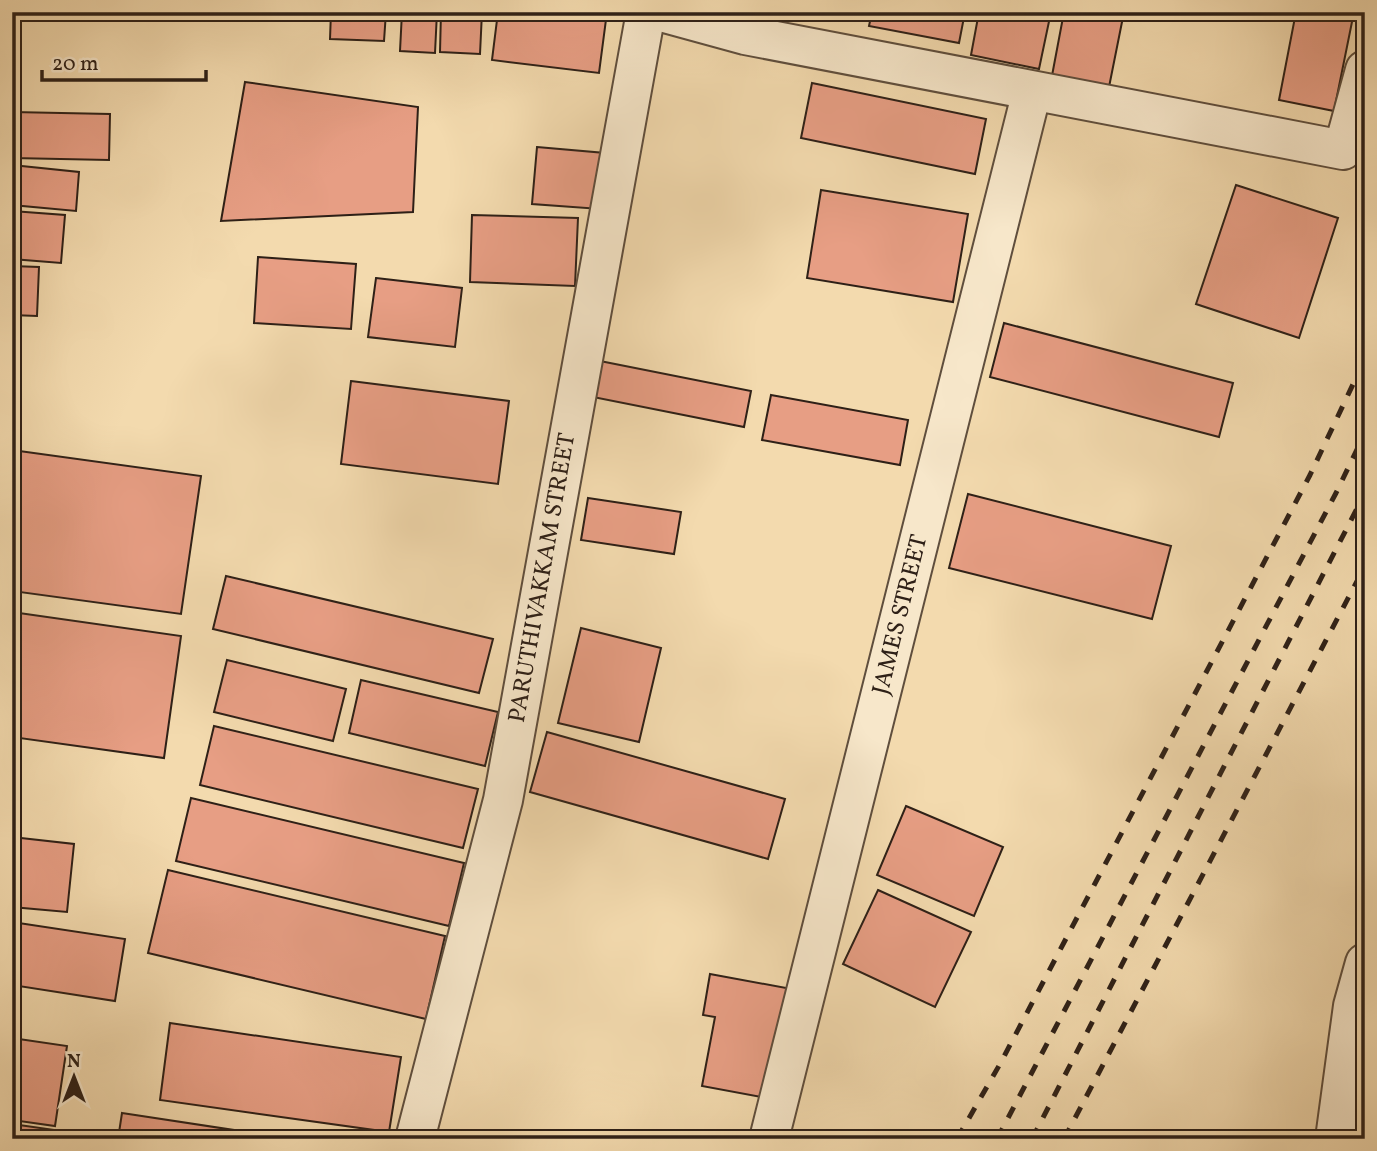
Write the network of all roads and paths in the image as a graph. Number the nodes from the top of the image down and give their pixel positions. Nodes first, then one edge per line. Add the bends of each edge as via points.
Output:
1 (646, 12) edge
2 (661, 12) edge
3 (745, 24) edge
4 (1365, 70) edge
5 (1032, 91) junction
6 (1365, 963) edge
7 (1359, 1006) edge
8 (415, 1139) edge
9 (769, 1139) edge
10 (1335, 1139) edge

1 - 8 street, PARUTHIVAKKAM STREET via 503,800
2 - 3 street
3 - 5 street
4 - 5 street via 1343,150
5 - 9 street, JAMES STREET
6 - 7 street
7 - 10 street

